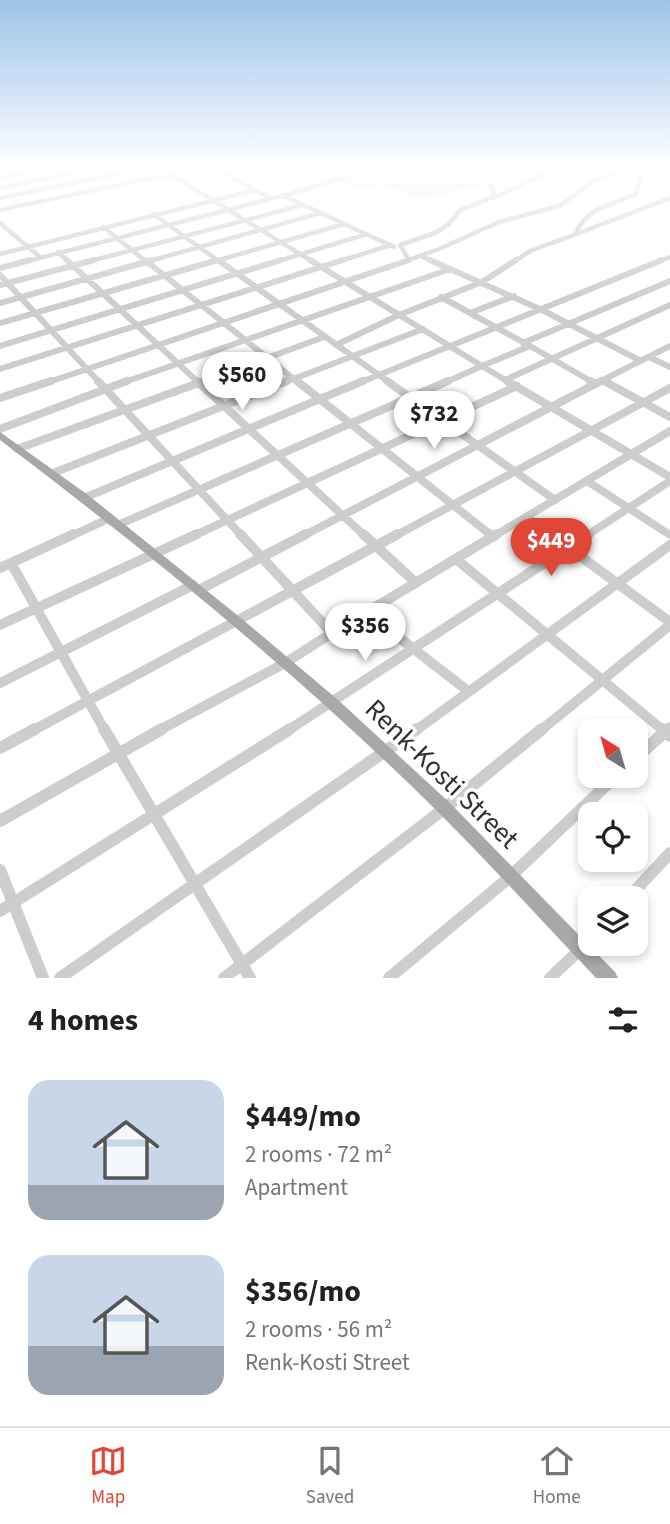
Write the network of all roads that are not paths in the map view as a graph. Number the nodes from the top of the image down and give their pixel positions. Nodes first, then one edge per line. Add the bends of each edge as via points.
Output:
1 (166, 212) edge
2 (216, 212) edge
3 (232, 212) edge
4 (278, 212) edge
5 (316, 212) edge
6 (459, 212) edge
7 (542, 212) edge
8 (591, 212) edge
9 (635, 212) edge
10 (321, 214) junction
11 (153, 215) junction
12 (246, 220) junction
13 (0, 223) edge
14 (165, 224) junction
15 (344, 224) junction
16 (103, 227) junction
17 (262, 230) junction
18 (367, 234) junction
19 (574, 235) junction
20 (116, 237) junction
21 (183, 237) junction
22 (281, 242) junction
23 (391, 245) junction
24 (27, 246) junction
25 (198, 248) junction
26 (400, 249) junction
27 (132, 250) junction
28 (58, 252) junction
29 (0, 254) edge
30 (302, 255) junction
31 (421, 256) junction
32 (40, 257) junction
33 (670, 257) edge
34 (216, 260) junction
35 (409, 260) junction
36 (147, 262) junction
37 (73, 266) junction
38 (322, 267) junction
39 (0, 268) edge
40 (450, 268) junction
41 (0, 275) edge
42 (236, 275) junction
43 (164, 276) junction
44 (88, 279) junction
45 (345, 281) junction
46 (670, 281) edge
47 (482, 282) junction
48 (9, 283) junction
49 (0, 285) edge
50 (256, 289) junction
51 (182, 291) junction
52 (103, 293) junction
53 (369, 296) junction
54 (514, 296) junction
55 (22, 297) junction
56 (441, 297) junction
57 (0, 303) edge
58 (278, 304) junction
59 (670, 305) edge
60 (201, 306) junction
61 (121, 309) junction
62 (542, 310) junction
63 (36, 313) junction
64 (470, 313) junction
65 (399, 314) junction
66 (300, 320) junction
67 (222, 322) junction
68 (0, 323) edge
69 (569, 323) junction
70 (138, 326) junction
71 (496, 328) junction
72 (423, 329) junction
73 (52, 330) junction
74 (324, 337) junction
75 (597, 338) junction
76 (243, 340) junction
77 (158, 344) junction
78 (526, 344) junction
79 (336, 345) junction
80 (0, 346) edge
81 (450, 346) junction
82 (670, 346) edge
83 (69, 348) junction
84 (352, 356) junction
85 (649, 357) junction
86 (266, 358) junction
87 (552, 359) junction
88 (641, 361) junction
89 (178, 363) junction
90 (482, 366) junction
91 (670, 367) edge
92 (87, 368) junction
93 (0, 369) edge
94 (378, 375) junction
95 (292, 379) junction
96 (505, 380) junction
97 (199, 382) junction
98 (599, 382) junction
99 (517, 386) junction
100 (106, 388) junction
101 (670, 388) edge
102 (0, 398) edge
103 (410, 398) junction
104 (318, 399) junction
105 (643, 403) junction
106 (224, 405) junction
107 (552, 407) junction
108 (125, 409) junction
109 (670, 417) edge
110 (442, 421) junction
111 (349, 424) junction
112 (249, 428) junction
113 (0, 429) edge
114 (592, 430) junction
115 (670, 431) edge
116 (149, 434) junction
117 (0, 435) edge
118 (476, 445) junction
119 (18, 449) junction
120 (380, 449) junction
121 (633, 454) junction
122 (278, 455) junction
123 (172, 460) junction
124 (515, 472) junction
125 (53, 473) junction
126 (416, 476) junction
127 (670, 479) edge
128 (587, 481) junction
129 (308, 482) junction
130 (200, 488) junction
131 (84, 498) junction
132 (555, 500) junction
133 (454, 506) junction
134 (629, 508) junction
135 (342, 514) junction
136 (527, 517) junction
137 (227, 519) junction
138 (114, 522) junction
139 (670, 535) edge
140 (493, 537) junction
141 (670, 545) edge
142 (377, 547) junction
143 (569, 548) junction
144 (153, 554) junction
145 (261, 556) junction
146 (456, 559) junction
147 (6, 565) edge
148 (416, 583) junction
149 (617, 583) junction
150 (196, 588) junction
151 (293, 591) junction
152 (498, 595) junction
153 (35, 608) junction
154 (366, 612) junction
155 (238, 622) junction
156 (670, 624) edge
157 (0, 625) edge
158 (332, 633) junction
159 (546, 634) junction
160 (415, 650) junction
161 (61, 653) junction
162 (285, 663) junction
163 (601, 680) junction
164 (0, 683) edge
165 (468, 691) junction
166 (89, 700) junction
167 (332, 703) junction
168 (668, 732) edge
169 (0, 748) edge
170 (648, 748) edge
171 (386, 752) junction
172 (117, 753) junction
173 (603, 788) edge
174 (445, 808) junction
175 (155, 814) junction
176 (0, 821) edge
177 (670, 853) edge
178 (0, 870) edge
179 (511, 876) junction
180 (195, 883) junction
181 (639, 886) edge
182 (13, 902) junction
183 (0, 911) edge
184 (578, 937) edge
185 (578, 952) edge
186 (594, 956) edge
187 (242, 964) junction
188 (43, 978) edge
189 (60, 978) edge
190 (224, 978) edge
191 (250, 978) edge
192 (389, 978) edge
193 (550, 978) edge
194 (609, 978) edge

1 - 11 street
2 - 14 street
3 - 12 street
4 - 12 street
5 - 10 street
6 - 26 street via 454,223 400,245
7 - 31 street via 497,222
8 - 19 street
9 - 19 street
10 - 15 street
10 - 17 street
11 - 14 street
11 - 16 street
12 - 17 street
12 - 21 street
13 - 24 street
14 - 20 street
14 - 21 street
15 - 18 street
15 - 22 street
16 - 20 street
16 - 24 street
17 - 22 street
17 - 25 street
18 - 23 street
18 - 30 street
19 - 47 street via 526,253
20 - 27 street
20 - 28 street
21 - 25 street
21 - 27 street
22 - 30 street
22 - 34 street
23 - 26 street
23 - 38 street
24 - 29 street
24 - 32 street
25 - 34 street
25 - 36 street
26 - 35 street
27 - 36 street
27 - 37 street
28 - 32 street
28 - 37 street
30 - 38 street
30 - 42 street
31 - 35 street
31 - 40 street
32 - 39 street
33 - 62 street
34 - 42 street
34 - 43 street
35 - 45 street
36 - 43 street
36 - 44 street
37 - 44 street
37 - 48 street
38 - 45 street
38 - 50 street
40 - 47 street
40 - 53 street
41 - 48 street
42 - 50 street
42 - 51 street
43 - 51 street
43 - 52 street
44 - 52 street
44 - 55 street
45 - 53 street
45 - 58 street
46 - 69 street
47 - 54 street
47 - 56 street
48 - 49 street
48 - 55 street
50 - 58 street
50 - 60 street
51 - 60 street
51 - 61 street
52 - 61 street
52 - 63 street
53 - 65 street
53 - 66 street
54 - 62 street
54 - 64 street
55 - 57 street
55 - 63 street
56 - 64 street
56 - 65 street
58 - 66 street
58 - 67 street
59 - 75 street
60 - 67 street
60 - 70 street
61 - 70 street
61 - 73 street
62 - 69 street
62 - 71 street
63 - 68 street
63 - 73 street
64 - 71 street
65 - 72 street
65 - 79 street
66 - 74 street
66 - 76 street
67 - 76 street
67 - 77 street
69 - 75 street
69 - 78 street
70 - 77 street
70 - 83 street
71 - 78 street
71 - 81 street
72 - 81 street
72 - 84 street
73 - 80 street
73 - 83 street
74 - 79 street
74 - 86 street
75 - 87 street
75 - 88 street
76 - 86 street
76 - 89 street
77 - 89 street
77 - 92 street
78 - 87 street
78 - 90 street
79 - 84 street
81 - 90 street
81 - 94 street
82 - 85 street
83 - 92 street
83 - 93 street
84 - 94 street
84 - 95 street
85 - 88 street
85 - 91 street
86 - 95 street
86 - 97 street
87 - 96 street
87 - 98 street
88 - 98 street
89 - 97 street
89 - 100 street
90 - 96 street
90 - 103 street
92 - 100 street
92 - 102 street
94 - 103 street
94 - 104 street
95 - 104 street
95 - 106 street
96 - 99 street
97 - 106 street
97 - 108 street
98 - 105 street
98 - 107 street
99 - 107 street
99 - 110 street
100 - 108 street
100 - 113 street
101 - 105 street
103 - 110 street
103 - 111 street
104 - 111 street
104 - 112 street
105 - 109 street
105 - 114 street
106 - 112 street
106 - 116 street
107 - 114 street
107 - 118 street
108 - 116 street
108 - 119 street
110 - 118 street
110 - 120 street
111 - 120 street
111 - 122 street
112 - 122 street
112 - 123 street
114 - 121 street
114 - 124 street
115 - 121 street
116 - 123 street
116 - 125 street
117 - 119 main road, Renk-Kosti Street
118 - 124 street
118 - 126 street
119 - 125 main road, Renk-Kosti Street
120 - 126 street
120 - 129 street
121 - 127 street
121 - 128 street
122 - 129 street
122 - 130 street
123 - 130 street
123 - 131 street
124 - 132 street
124 - 133 street
125 - 131 main road, Renk-Kosti Street
126 - 133 street
126 - 135 street
127 - 134 street
128 - 132 street
128 - 134 street
129 - 135 street
129 - 137 street
130 - 137 street
130 - 138 street
131 - 138 main road, Renk-Kosti Street
132 - 136 street
133 - 140 street
133 - 142 street
134 - 139 street
134 - 143 street
135 - 142 street
135 - 145 street
136 - 140 street
136 - 143 street
137 - 144 street
137 - 145 street
138 - 144 main road, Renk-Kosti Street
138 - 147 street
140 - 146 street
141 - 149 street
142 - 148 street
142 - 151 street
143 - 149 street
143 - 152 street
144 - 150 main road, Renk-Kosti Street
144 - 153 street
145 - 150 street
145 - 151 street
146 - 148 street
146 - 152 street
147 - 153 street
148 - 154 street
149 - 156 street
149 - 159 street
150 - 155 main road, Renk-Kosti Street
150 - 161 street
151 - 155 street
151 - 158 street
152 - 159 street
152 - 160 street
153 - 157 street
153 - 161 street
154 - 158 street
154 - 160 street
155 - 162 main road, Renk-Kosti Street
155 - 166 street
156 - 163 street
158 - 162 street
159 - 163 street
159 - 165 street
160 - 165 street
160 - 167 street
161 - 164 street
161 - 166 street
162 - 167 main road, Renk-Kosti Street
162 - 172 street
163 - 168 street
163 - 174 street
165 - 171 street
166 - 169 street
166 - 172 street
167 - 171 main road, Renk-Kosti Street
167 - 175 street
168 - 170 street
171 - 174 main road, Renk-Kosti Street
171 - 180 street
172 - 175 street
172 - 176 street
173 - 179 street
174 - 179 main road, Renk-Kosti Street
174 - 187 street
175 - 180 street
175 - 182 street
177 - 181 street
178 - 182 street
179 - 184 main road, Renk-Kosti Street
179 - 192 street
180 - 187 street
180 - 189 street
182 - 183 street
182 - 188 street
185 - 193 street
186 - 194 main road, Renk-Kosti Street
187 - 190 street
187 - 191 street

